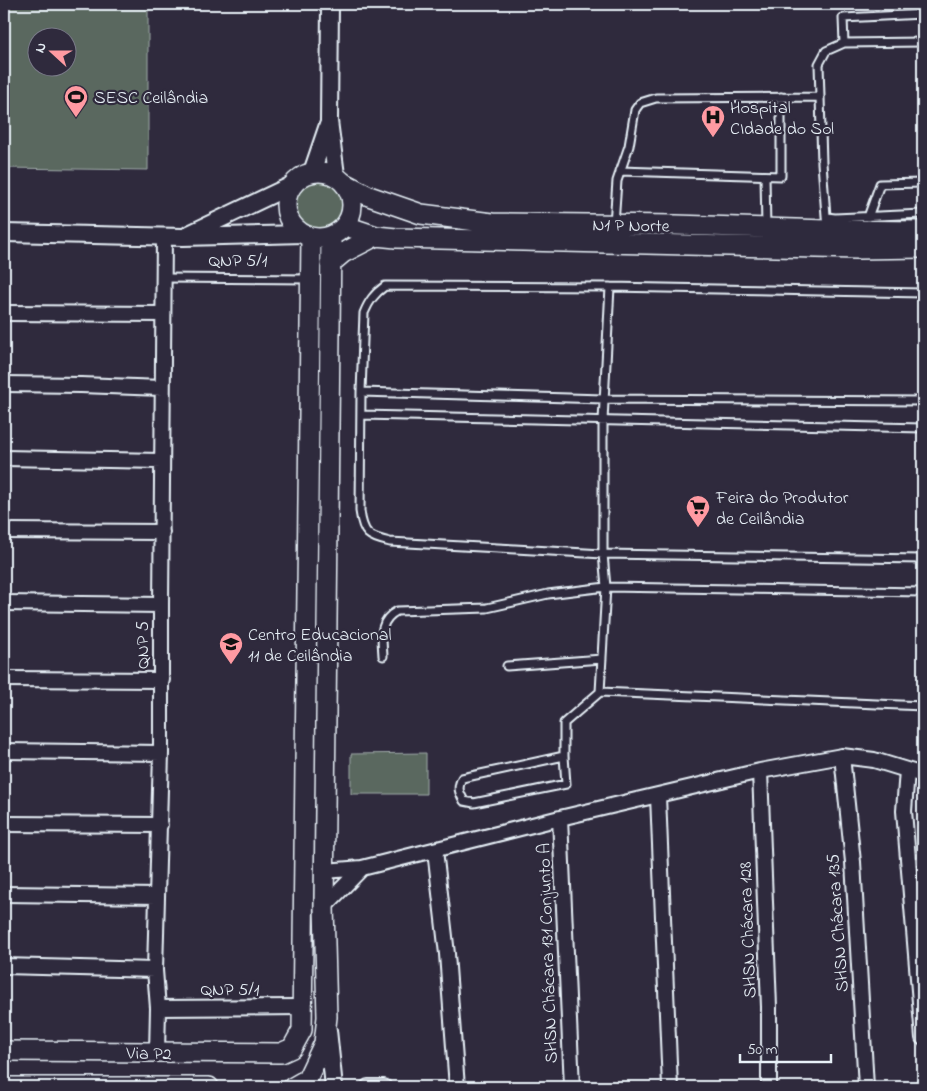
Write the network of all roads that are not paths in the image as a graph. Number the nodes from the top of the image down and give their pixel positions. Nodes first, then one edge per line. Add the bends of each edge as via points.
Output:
1 (330, 4) edge
2 (923, 14) edge
3 (844, 42) junction
4 (923, 42) edge
5 (781, 97) junction
6 (819, 97) junction
7 (329, 121) junction
8 (312, 172) junction
9 (620, 172) junction
10 (765, 176) junction
11 (341, 180) junction
12 (923, 183) edge
13 (292, 185) junction
14 (898, 216) junction
15 (868, 217) junction
16 (614, 224) junction
17 (827, 224) junction
18 (766, 228) junction
19 (338, 231) junction
20 (922, 231) edge
21 (4, 233) edge
22 (164, 236) junction
23 (307, 236) junction
24 (376, 236) junction
25 (183, 237) junction
26 (330, 264) junction
27 (163, 278) junction
28 (312, 279) junction
29 (610, 287) junction
30 (923, 293) edge
31 (4, 313) edge
32 (163, 314) junction
33 (4, 384) edge
34 (162, 388) junction
35 (361, 392) junction
36 (603, 399) junction
37 (923, 401) edge
38 (362, 415) junction
39 (603, 421) junction
40 (923, 428) edge
41 (4, 458) edge
42 (162, 461) junction
43 (4, 531) edge
44 (162, 532) junction
45 (603, 554) junction
46 (923, 559) edge
47 (606, 587) junction
48 (923, 592) edge
49 (4, 603) edge
50 (160, 605) junction
51 (382, 656) dead end
52 (602, 660) junction
53 (507, 666) dead end
54 (4, 679) edge
55 (162, 680) junction
56 (600, 692) junction
57 (923, 706) edge
58 (4, 750) edge
59 (161, 753) junction
60 (564, 756) junction
61 (842, 756) junction
62 (907, 770) junction
63 (760, 771) junction
64 (923, 775) edge
65 (658, 796) junction
66 (560, 818) junction
67 (4, 824) edge
68 (160, 825) junction
69 (435, 850) junction
70 (362, 868) junction
71 (325, 871) junction
72 (4, 894) edge
73 (157, 896) junction
74 (324, 907) junction
75 (4, 966) edge
76 (155, 970) junction
77 (302, 1007) junction
78 (158, 1008) junction
79 (327, 1018) junction
80 (923, 1038) edge
81 (4, 1051) edge
82 (157, 1053) junction
83 (300, 1083) edge
84 (4, 1087) edge
85 (184, 1087) edge
86 (209, 1087) edge
87 (334, 1087) edge
88 (368, 1087) edge
89 (384, 1087) edge
90 (457, 1087) edge
91 (572, 1087) edge
92 (670, 1087) edge
93 (769, 1087) edge
94 (866, 1087) edge

1 - 7 street
2 - 3 lane via 843,18
3 - 4 lane
3 - 6 lane via 826,51 819,64
5 - 6 lane
5 - 9 lane via 656,98 640,102 635,110 629,146
5 - 10 lane via 781,176
6 - 17 lane
7 - 8 street
7 - 11 street
8 - 11 main road via 325,171
8 - 13 main road via 304,174
9 - 10 lane
9 - 16 lane
10 - 18 lane
11 - 16 main road, N1 P Norte via 393,206 454,220
11 - 19 main road via 351,194 353,205 351,216
12 - 15 lane via 880,184
13 - 23 main road via 287,195 288,217 294,227
13 - 25 street
14 - 15 lane
14 - 20 lane
14 - 20 lane
15 - 17 lane
16 - 18 main road, N1 P Norte
17 - 18 main road, N1 P Norte
17 - 20 main road, N1 P Norte
19 - 23 main road via 318,238
19 - 24 main road, N1 P Norte
19 - 26 main road
20 - 24 main road, N1 P Norte via 828,248
21 - 22 street
22 - 25 street
22 - 27 street, QNP 5
23 - 25 street
23 - 28 main road
24 - 26 main road via 343,253
26 - 71 main road
27 - 28 lane, QNP 5/1
27 - 32 street, QNP 5
28 - 77 main road
29 - 30 lane
29 - 35 lane via 385,286 375,293 364,313
29 - 36 lane
31 - 32 street
32 - 34 street, QNP 5
33 - 34 street
34 - 42 street, QNP 5
35 - 36 lane
35 - 38 lane
36 - 37 lane
36 - 39 lane
38 - 39 lane
38 - 45 lane via 360,511 362,526 372,538 390,542
39 - 40 lane
39 - 45 lane
41 - 42 street
42 - 44 street, QNP 5
43 - 44 street
44 - 50 street, QNP 5
45 - 46 lane
45 - 47 lane
47 - 48 lane
47 - 51 lane via 548,594 487,608 397,611 388,616 382,630
47 - 52 lane
49 - 50 street
50 - 55 street, QNP 5
52 - 53 lane
52 - 56 lane
54 - 55 street
55 - 59 street, QNP 5
56 - 57 lane
56 - 60 lane via 564,723
58 - 59 street
59 - 68 street, QNP 5
60 - 60 lane via 462,778 458,792 464,801 474,803 566,784
61 - 62 street via 874,760
61 - 63 street
61 - 94 street, SHSN Chácara 135
62 - 64 street
62 - 80 street via 904,811
63 - 65 street
63 - 93 street, SHSN Chácara 128
65 - 66 street
65 - 92 street
66 - 69 street
66 - 91 street, SHSN Chácara 131 Conjunto A
67 - 68 street
68 - 73 street, QNP 5
69 - 70 street
69 - 90 street
70 - 71 street
70 - 74 street
71 - 74 main road
72 - 73 street
73 - 76 street, QNP 5
74 - 79 main road
75 - 76 street
76 - 78 street, QNP 5
77 - 78 street, QNP 5/1
77 - 82 main road, Via P2 via 302,1030 292,1048 281,1053
78 - 82 street, QNP 5
79 - 83 main road via 324,1043
79 - 87 street
81 - 82 main road, Via P2
84 - 85 main road, Via P2
85 - 86 main road, Via P2
88 - 89 street

